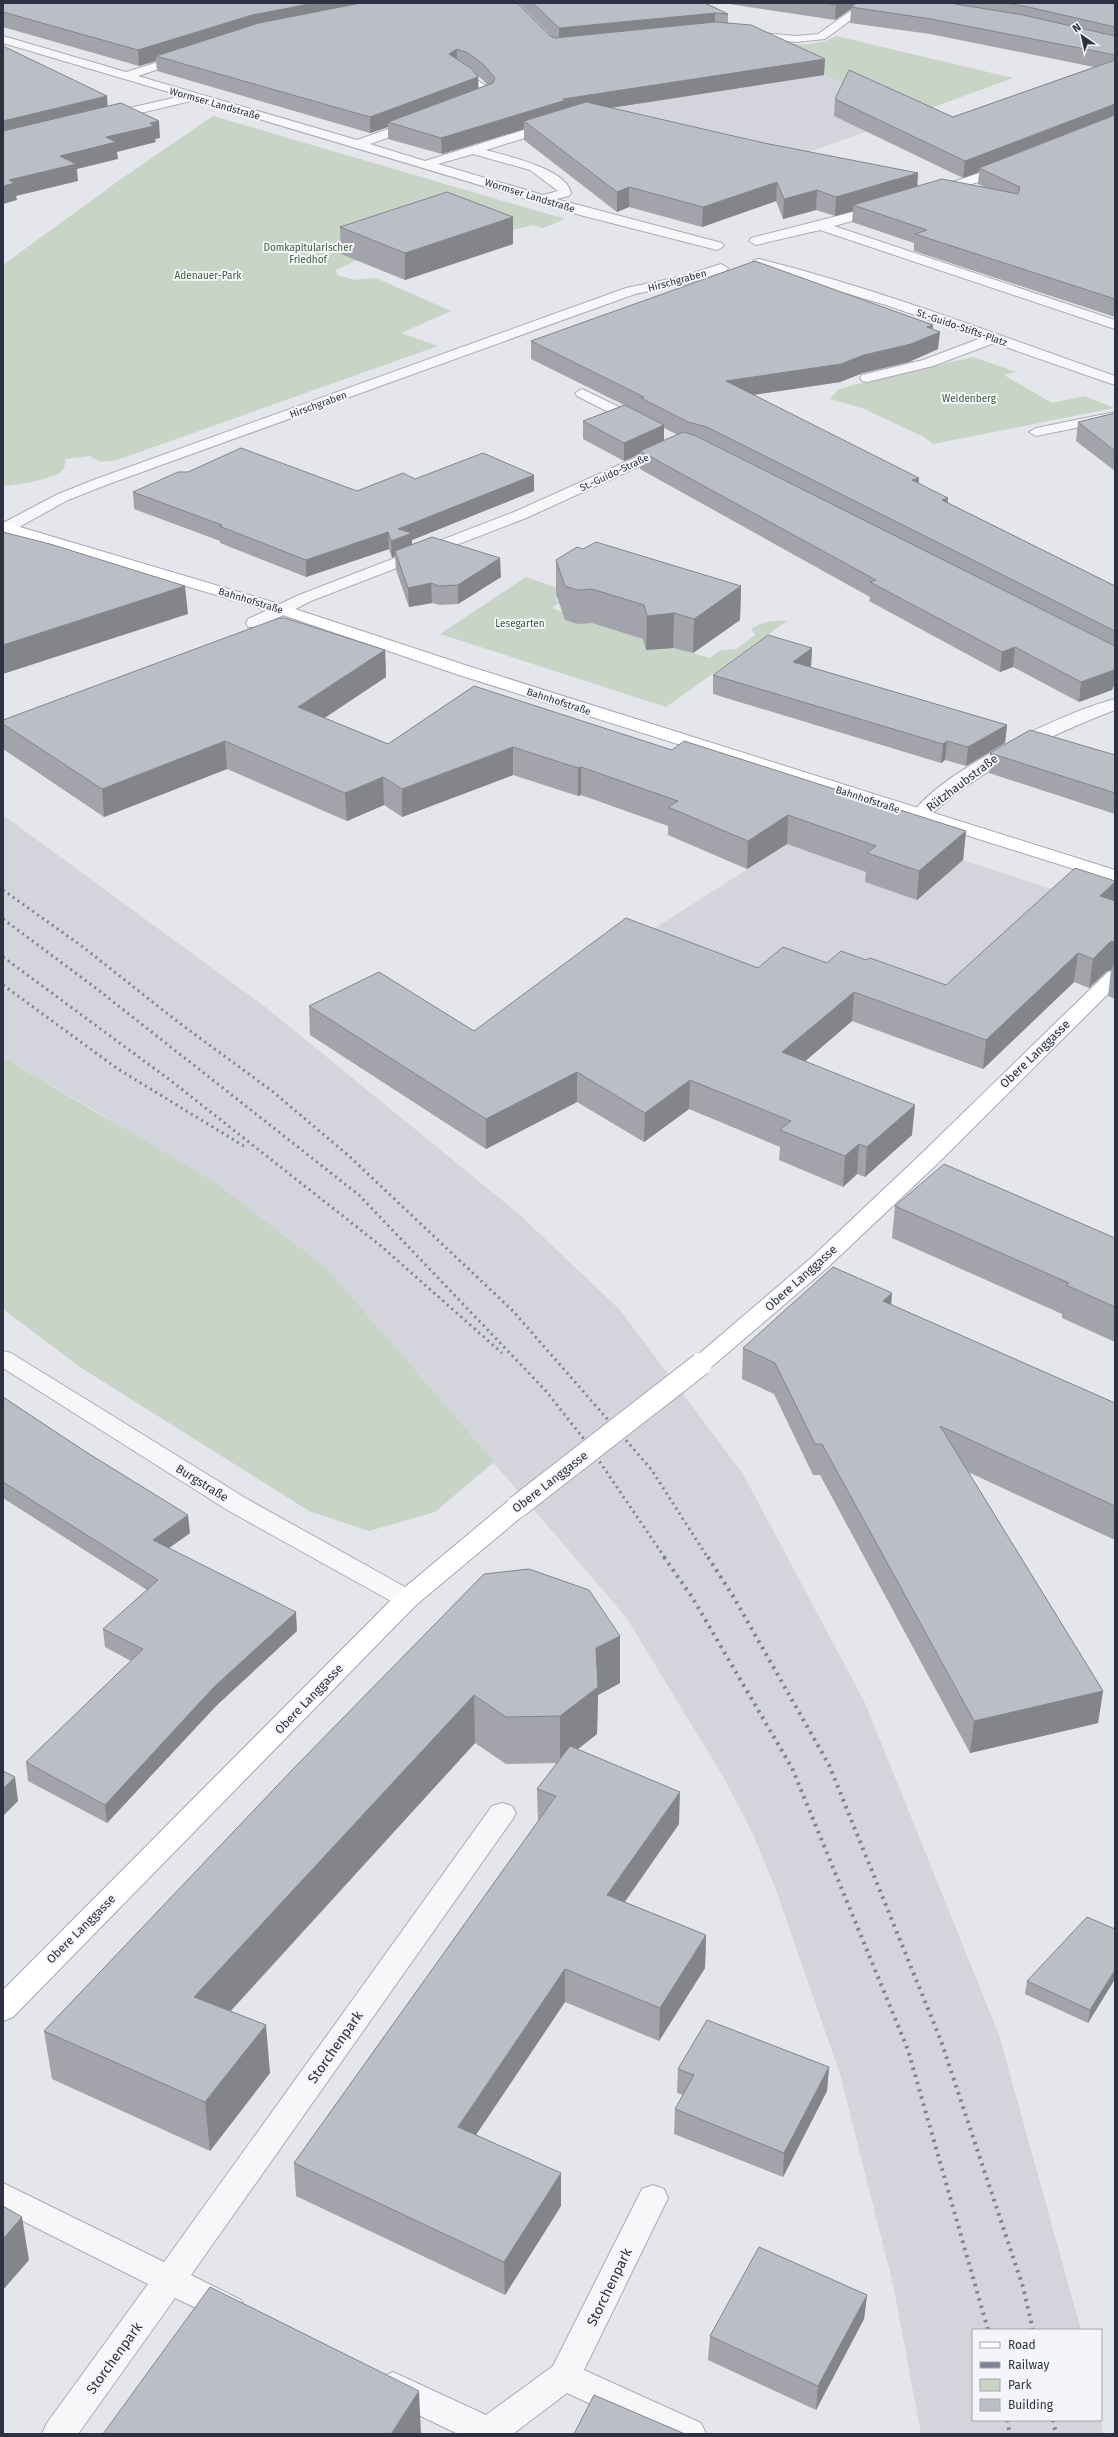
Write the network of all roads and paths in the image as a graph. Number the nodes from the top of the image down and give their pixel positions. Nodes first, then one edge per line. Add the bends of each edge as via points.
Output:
1 (869, 3) edge
2 (738, 34) edge
3 (3, 39) edge
4 (198, 52) edge
5 (457, 69) edge
6 (125, 76) junction
7 (193, 97) junction
8 (455, 109) edge
9 (97, 120) edge
10 (426, 120) edge
11 (566, 121) edge
12 (359, 144) junction
13 (474, 150) junction
14 (1021, 162) edge
15 (428, 164) junction
16 (921, 197) edge
17 (544, 200) junction
18 (892, 205) edge
19 (609, 219) junction
20 (821, 226) junction
21 (724, 244) joint
22 (776, 254) junction
23 (699, 257) junction
24 (727, 267) joint
25 (808, 276) junction
26 (633, 291) junction
27 (1115, 325) edge
28 (995, 338) junction
29 (867, 378) dead end
30 (1115, 381) edge
31 (582, 393) dead end
32 (1115, 416) edge
33 (1036, 432) dead end
34 (5, 527) edge
35 (280, 609) junction
36 (254, 623) dead end
37 (1115, 704) edge
38 (920, 815) junction
39 (1115, 876) edge
40 (1115, 976) edge
41 (3, 1358) edge
42 (408, 1599) junction
43 (502, 1813) dead end
44 (3, 2009) edge
45 (3, 2196) edge
46 (653, 2198) dead end
47 (169, 2281) junction
48 (254, 2321) edge
49 (367, 2375) edge
50 (564, 2376) junction
51 (487, 2433) edge
52 (59, 2434) edge
53 (689, 2434) edge

1 - 2 street via 821,37 811,40
3 - 6 street, Wormser Landstraße
4 - 6 street
5 - 8 street via 477,82 488,95
6 - 7 street, Wormser Landstraße
7 - 9 street
7 - 12 street, Wormser Landstraße
10 - 12 street
11 - 13 street
12 - 15 street, Wormser Landstraße
13 - 15 street
13 - 17 street via 534,167 564,187 565,193
14 - 16 street
15 - 17 street, Wormser Landstraße
17 - 19 street, Wormser Landstraße
18 - 20 street
19 - 21 street, Wormser Landstraße
19 - 23 street, Wormser Landstraße
20 - 22 street
20 - 22 street, St.-Guido-Stifts-Platz via 751,241
20 - 27 street
21 - 23 street, Hirschgraben
22 - 25 street, St.-Guido-Stifts-Platz
22 - 25 street, St.-Guido-Stifts-Platz via 753,264
23 - 24 street, Wormser Landstraße
23 - 26 street, Hirschgraben
24 - 26 street, Hirschgraben
25 - 28 street, St.-Guido-Stifts-Platz
26 - 34 street, Hirschgraben via 102,482
28 - 29 street via 928,363
28 - 30 street, St.-Guido-Stifts-Platz
31 - 35 street, St.-Guido-Straße via 682,445 654,454 520,515
32 - 33 street
34 - 35 main road, Bahnhofstraße
35 - 36 street, St.-Guido-Straße
35 - 38 main road, Bahnhofstraße via 465,671
37 - 38 street, Rützhaubstraße via 1008,749 972,773
38 - 39 main road, Bahnhofstraße
40 - 42 main road, Obere Langgasse, bridge via 819,1263 701,1364 517,1507
41 - 42 street, Burgstraße via 238,1505
42 - 44 main road, Obere Langgasse
43 - 47 street, Storchenpark
45 - 47 street
46 - 50 street, Storchenpark
47 - 48 street
47 - 52 street, Storchenpark
49 - 51 street, Storchenpark
50 - 51 street, Storchenpark
50 - 53 street

